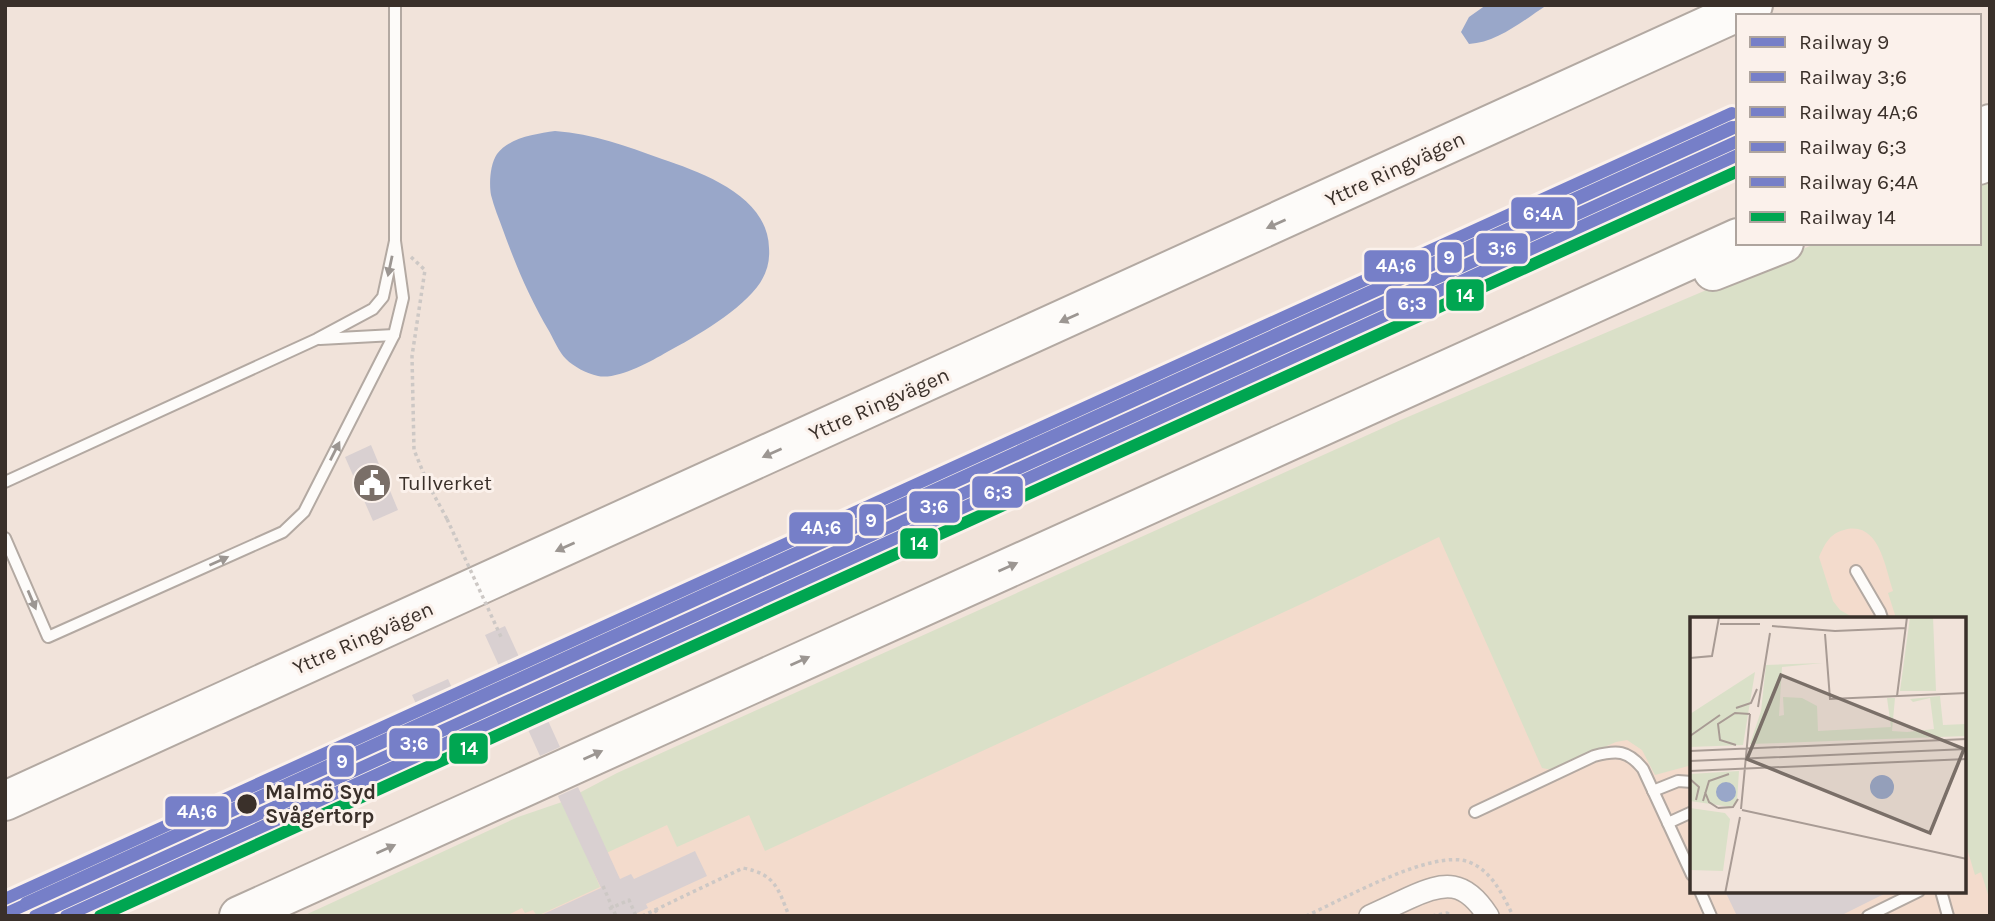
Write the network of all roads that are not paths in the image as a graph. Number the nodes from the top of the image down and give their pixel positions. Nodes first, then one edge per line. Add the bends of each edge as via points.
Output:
1 (395, 5) edge
2 (1700, 5) edge
3 (1753, 5) edge
4 (1338, 195) junction
5 (1736, 239) edge
6 (395, 241) junction
7 (1779, 245) edge
8 (394, 335) junction
9 (317, 339) junction
10 (1253, 456) junction
11 (5, 482) edge
12 (5, 538) edge
13 (1856, 571) dead end
14 (1882, 617) edge
15 (1690, 782) edge
16 (1653, 791) junction
17 (5, 801) edge
18 (1475, 812) dead end
19 (1690, 812) edge
20 (1668, 823) junction
21 (1690, 871) edge
22 (324, 877) junction
23 (1701, 893) edge
24 (1915, 893) edge
25 (1942, 893) edge
26 (239, 916) edge
27 (253, 916) edge
28 (1370, 916) edge
29 (1488, 916) edge
30 (1711, 916) edge
31 (1868, 916) edge
32 (1948, 916) edge

1 - 6 lane
2 - 4 highway
3 - 4 highway, Yttre Ringvägen
4 -> 17 highway, Yttre Ringvägen
5 - 10 highway
6 - 8 lane via 403,299
6 -> 9 lane via 383,298 373,309
7 - 10 highway
8 - 9 lane
12 -> 8 lane via 48,637 283,532 304,512
9 - 11 lane
22 -> 10 highway
13 - 14 lane
15 - 16 lane via 1678,781
16 - 18 lane via 1633,757 1608,752
16 - 20 lane
19 - 20 lane
20 - 21 lane
22 - 26 highway
22 - 27 highway
23 - 30 lane
24 - 31 lane
25 - 32 lane
28 - 29 street via 1431,888 1446,886 1473,896

